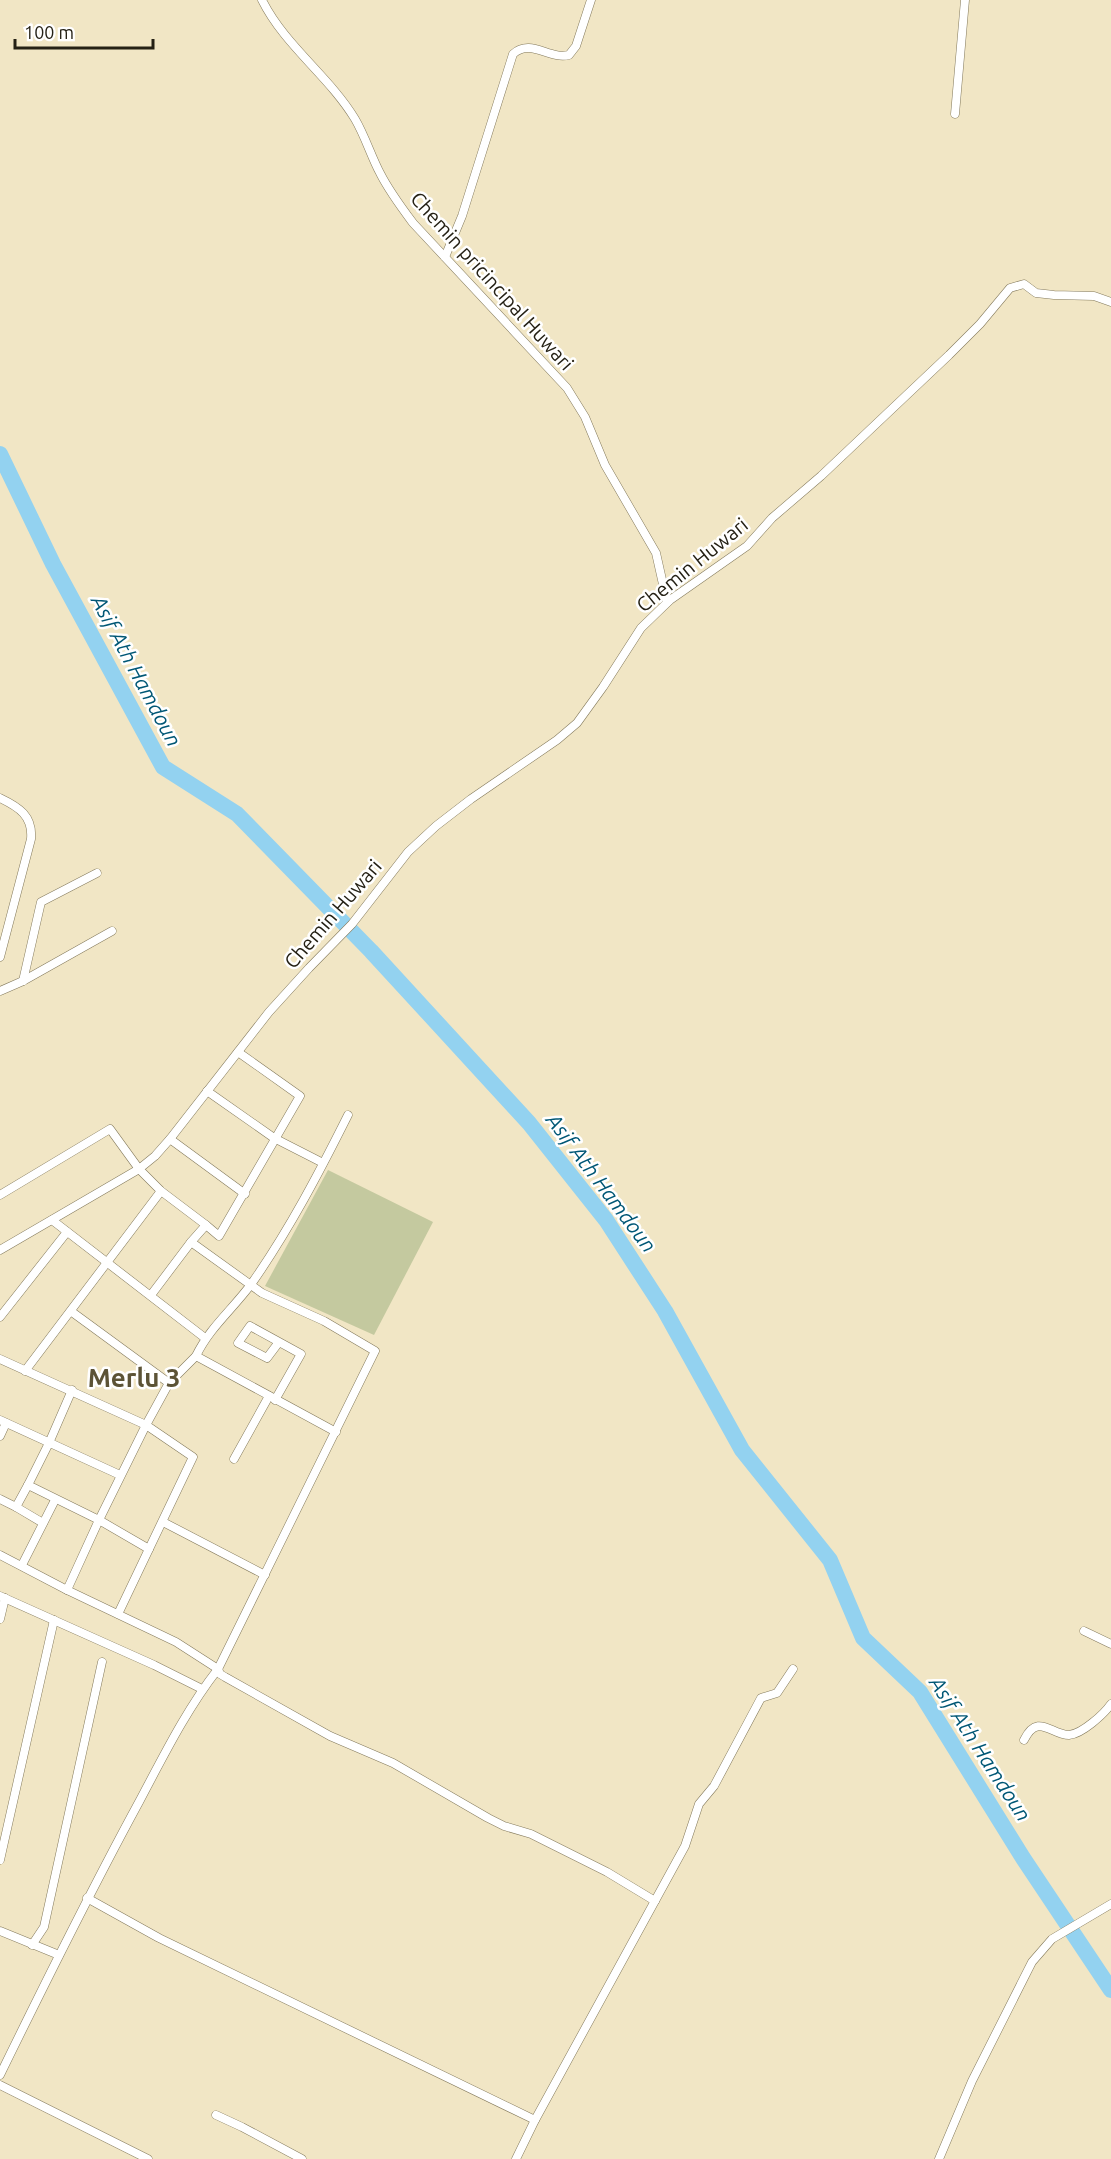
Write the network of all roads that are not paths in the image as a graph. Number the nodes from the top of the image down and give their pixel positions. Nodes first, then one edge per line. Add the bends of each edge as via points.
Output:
1 (262, 0) edge
2 (591, 0) edge
3 (965, 0) edge
4 (956, 114) dead end
5 (445, 257) junction
6 (1111, 302) edge
7 (667, 602) junction
8 (0, 798) edge
9 (97, 873) dead end
10 (112, 931) dead end
11 (0, 957) edge
12 (23, 981) junction
13 (0, 990) edge
14 (238, 1052) junction
15 (207, 1090) junction
16 (348, 1115) dead end
17 (274, 1138) junction
18 (170, 1139) junction
19 (323, 1164) junction
20 (139, 1168) junction
21 (161, 1191) junction
22 (245, 1194) junction
23 (0, 1195) edge
24 (52, 1220) junction
25 (206, 1226) junction
26 (66, 1232) junction
27 (191, 1242) junction
28 (0, 1250) edge
29 (107, 1263) junction
30 (250, 1285) junction
31 (151, 1295) junction
32 (72, 1312) junction
33 (0, 1317) edge
34 (205, 1338) junction
35 (279, 1342) junction
36 (196, 1356) junction
37 (0, 1359) edge
38 (25, 1371) junction
39 (169, 1383) junction
40 (72, 1390) junction
41 (272, 1398) junction
42 (3, 1422) edge
43 (146, 1425) junction
44 (336, 1432) junction
45 (0, 1436) edge
46 (49, 1443) junction
47 (234, 1459) dead end
48 (120, 1475) junction
49 (28, 1485) junction
50 (0, 1499) edge
51 (55, 1500) junction
52 (16, 1507) junction
53 (99, 1520) junction
54 (163, 1522) junction
55 (43, 1523) junction
56 (149, 1549) junction
57 (0, 1555) edge
58 (22, 1565) junction
59 (265, 1575) junction
60 (67, 1590) junction
61 (2, 1597) edge
62 (118, 1614) junction
63 (0, 1619) edge
64 (54, 1620) junction
65 (1084, 1631) dead end
66 (1111, 1644) edge
67 (102, 1662) dead end
68 (218, 1669) junction
69 (793, 1669) dead end
70 (202, 1689) junction
71 (1111, 1704) edge
72 (1024, 1740) dead end
73 (0, 1860) edge
74 (87, 1898) junction
75 (655, 1901) junction
76 (1111, 1904) edge
77 (0, 1931) edge
78 (32, 1945) junction
79 (59, 1955) junction
80 (0, 2075) edge
81 (0, 2085) edge
82 (216, 2115) dead end
83 (535, 2120) junction
84 (148, 2159) edge
85 (302, 2159) edge
86 (516, 2159) edge
87 (939, 2159) edge

1 - 5 street, Chemin pricincipal Huwari via 271,19 355,120 395,200
2 - 5 street via 576,46 569,55 524,47 510,60 462,216
3 - 4 street
5 - 7 street, Chemin pricincipal Huwari via 576,400 605,465 656,553
6 - 7 street, Chemin Huwari via 1094,296 1036,292 1024,284 1010,288 957,347 772,518 747,546
7 - 14 street, Chemin Huwari via 641,628 577,723 471,799 408,852 352,924 269,1011
8 - 11 street via 29,819 32,828
9 - 12 street via 41,902
10 - 12 street
12 - 13 street
14 - 15 street, Chemin Huwari
14 - 17 street via 300,1096
15 - 17 street
15 - 18 street, Chemin Huwari
16 - 19 street
17 - 19 street
17 - 22 street
18 - 20 street, Chemin Huwari
18 - 22 street
19 - 30 street via 294,1219
20 - 21 street
20 - 23 street via 110,1129
20 - 24 street, Chemin Huwari
21 - 25 street
21 - 29 street
22 - 25 street via 219,1236
24 - 26 street
24 - 28 street, Chemin Huwari
25 - 27 street
26 - 29 street
26 - 33 street
27 - 30 street
27 - 31 street
29 - 31 street
29 - 32 street
30 - 34 street
30 - 44 street via 375,1351
31 - 34 street
32 - 38 street
32 - 39 street
34 - 36 street
35 - 35 street via 267,1358 238,1343 250,1326
35 - 41 street via 301,1354
36 - 39 street
36 - 41 street
37 - 38 street
38 - 40 street
39 - 43 street
40 - 43 street
40 - 46 street
41 - 44 street
41 - 47 street
42 - 45 street
42 - 46 street
43 - 48 street
43 - 54 street via 193,1457
44 - 59 street
46 - 48 street
46 - 49 street
48 - 53 street
49 - 51 street
49 - 52 street
50 - 52 street
51 - 53 street
51 - 55 street
52 - 55 street
53 - 56 street
53 - 60 street
54 - 56 street
54 - 59 street
55 - 58 street
56 - 62 street
57 - 58 street
58 - 60 street
59 - 68 street
60 - 62 street
61 - 63 street
61 - 64 street
62 - 68 street via 176,1642
64 - 70 street
64 - 73 street
65 - 66 street
67 - 78 street via 44,1928
68 - 70 street
68 - 75 street via 225,1677 330,1736 393,1763 496,1822 531,1834
69 - 75 street via 777,1693 761,1698 714,1786 699,1804 685,1846
70 - 74 street
71 - 72 street via 1082,1732 1068,1735 1038,1726
74 - 79 street
74 - 83 street via 159,1938
75 - 83 street
76 - 87 street via 1052,1939 1032,1962 972,2081
77 - 78 street
78 - 79 street
79 - 80 street
81 - 84 street
82 - 85 street
83 - 86 street

